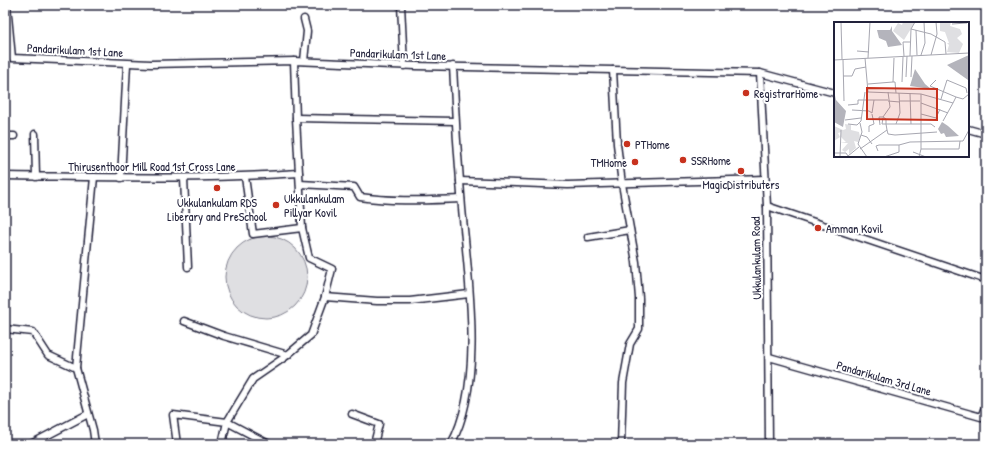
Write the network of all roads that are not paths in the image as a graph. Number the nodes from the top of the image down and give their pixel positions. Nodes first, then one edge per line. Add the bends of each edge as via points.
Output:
1 (7, 5) edge
2 (401, 5) edge
3 (304, 19) dead end
4 (294, 61) junction
5 (304, 61) junction
6 (127, 64) junction
7 (404, 66) junction
8 (453, 66) junction
9 (613, 70) junction
10 (760, 73) junction
11 (834, 93) edge
12 (296, 118) junction
13 (455, 121) junction
14 (969, 129) edge
15 (35, 134) dead end
16 (986, 134) edge
17 (5, 136) edge
18 (14, 136) dead end
19 (299, 173) junction
20 (5, 176) edge
21 (36, 176) junction
22 (245, 177) junction
23 (94, 178) junction
24 (121, 178) junction
25 (184, 178) junction
26 (765, 179) junction
27 (460, 181) junction
28 (300, 184) junction
29 (622, 184) junction
30 (461, 199) junction
31 (767, 206) junction
32 (302, 228) junction
33 (630, 230) junction
34 (588, 237) dead end
35 (188, 267) dead end
36 (986, 280) edge
37 (469, 294) junction
38 (325, 297) junction
39 (184, 321) dead end
40 (5, 329) edge
41 (288, 355) junction
42 (769, 357) junction
43 (76, 368) junction
44 (986, 405) edge
45 (88, 414) junction
46 (352, 414) dead end
47 (227, 422) junction
48 (31, 444) edge
49 (95, 444) edge
50 (177, 444) edge
51 (222, 444) edge
52 (269, 444) edge
53 (374, 444) edge
54 (451, 444) edge
55 (621, 444) edge
56 (769, 444) edge

1 - 6 street, Pandarikulam 1st Lane via 12,58
2 - 7 street
3 - 5 street via 307,31
4 - 5 street, Pandarikulam 1st Lane
4 - 6 street, Pandarikulam 1st Lane
4 - 12 street
5 - 7 street, Pandarikulam 1st Lane
6 - 24 street
7 - 8 street, Pandarikulam 1st Lane
8 - 9 street, Pandarikulam 1st Lane
8 - 13 street
9 - 10 street, Pandarikulam 1st Lane
9 - 29 street
10 - 11 street, Pandarikulam 1st Lane
10 - 26 street, Ukkulankulam Road
12 - 13 street
12 - 19 street
13 - 27 street
14 - 16 street
15 - 21 street
17 - 18 street
19 - 22 street, Thirusenthoor Mill Road 1st Cross Lane
19 - 28 street
20 - 21 street, Thirusenthoor Mill Road 1st Cross Lane
21 - 23 street, Thirusenthoor Mill Road 1st Cross Lane
22 - 25 street, Thirusenthoor Mill Road 1st Cross Lane
22 - 32 street via 253,234
23 - 24 street, Thirusenthoor Mill Road 1st Cross Lane
23 - 43 street
24 - 25 street, Thirusenthoor Mill Road 1st Cross Lane
25 - 35 street
26 - 29 street
26 - 31 street, Ukkulankulam Road
27 - 29 street
27 - 30 street
28 - 30 street via 354,187 360,197 369,198
28 - 32 street
29 - 33 street
30 - 37 street
31 - 36 street
31 - 42 street, Ukkulankulam Road
32 - 38 street via 308,258 332,269
33 - 34 street
33 - 55 street via 636,262 640,329 630,344 623,383
37 - 38 street via 410,301
37 - 54 street via 471,361 465,410
38 - 41 street via 311,336
39 - 41 street
40 - 43 street via 33,332 48,355
41 - 47 street via 253,379
42 - 44 street, Pandarikulam 3rd Lane via 981,417
42 - 56 street, Ukkulankulam Road
43 - 45 street
45 - 48 street
45 - 49 street
46 - 53 street via 379,424
47 - 50 street via 173,415
47 - 51 street
47 - 52 street

